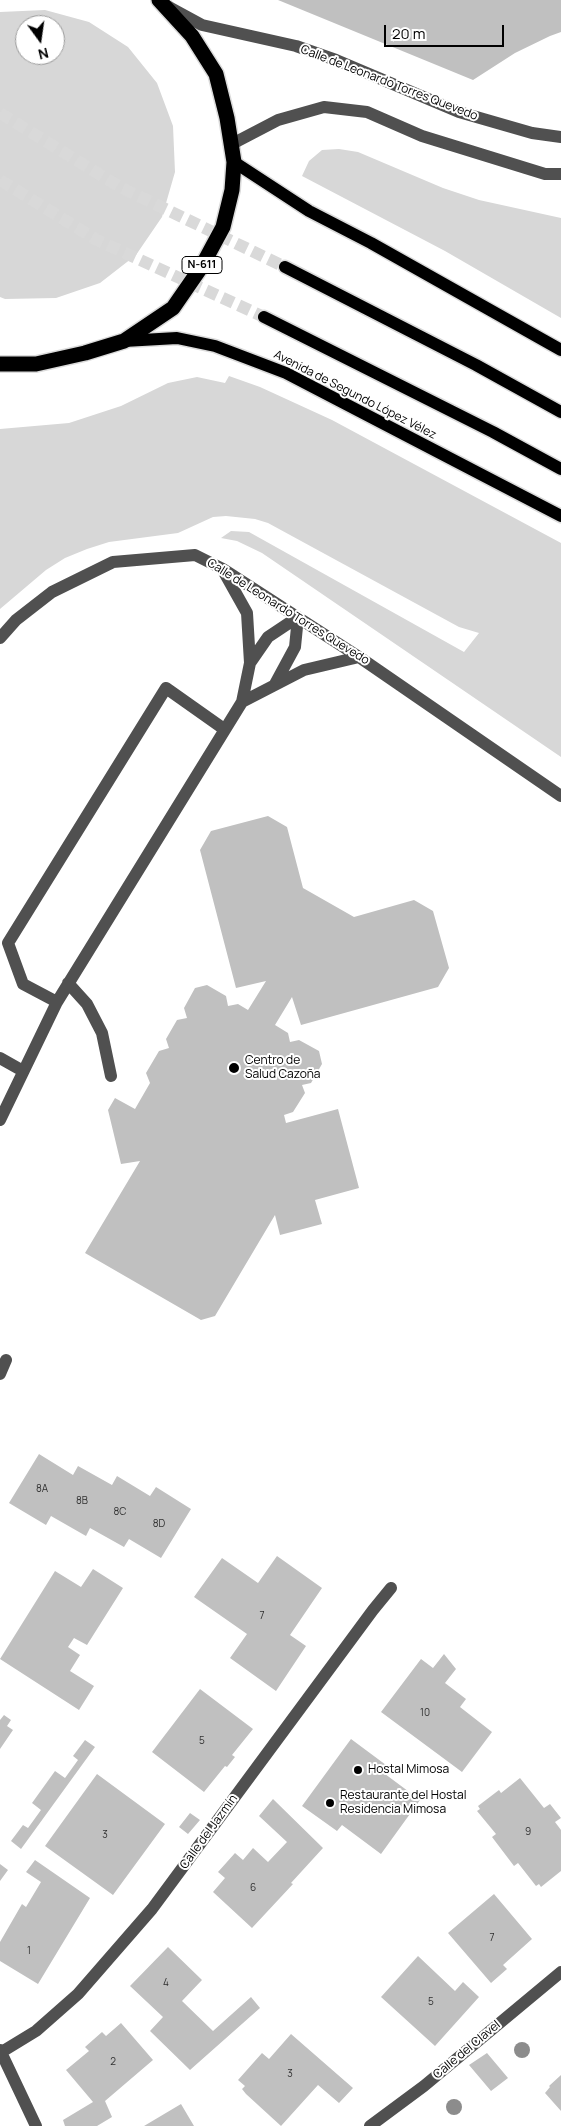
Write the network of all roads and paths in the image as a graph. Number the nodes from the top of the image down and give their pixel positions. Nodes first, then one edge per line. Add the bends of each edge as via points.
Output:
1 (161, 2) edge
2 (561, 137) edge
3 (232, 144) junction
4 (234, 162) junction
5 (561, 174) edge
6 (285, 267) tunnel mouth
7 (264, 317) tunnel mouth
8 (124, 341) junction
9 (561, 350) edge
10 (0, 364) edge
11 (561, 412) edge
12 (561, 469) edge
13 (561, 516) edge
14 (223, 569) junction
15 (298, 617) junction
16 (0, 638) edge
17 (359, 657) junction
18 (250, 663) junction
19 (275, 684) junction
20 (242, 702) junction
21 (224, 729) junction
22 (561, 796) edge
23 (68, 983) junction
24 (57, 1002) junction
25 (0, 1058) edge
26 (23, 1071) junction
27 (111, 1076) dead end
28 (0, 1120) edge
29 (6, 1360) dead end
30 (0, 1374) edge
31 (391, 1588) dead end
32 (561, 1972) edge
33 (1, 2052) edge
34 (36, 2126) edge
35 (370, 2126) edge

1 - 2 street, Calle de Leonardo Torres Quevedo via 202,25 296,46 459,112
1 - 3 highway, N-611 via 192,36 216,74
3 - 4 highway, N-611
3 - 5 street via 278,120 324,107 367,112 422,136 545,174
4 - 8 highway, N-611 via 232,190 223,228 202,266 173,308
4 - 9 main road via 309,211
6 - 11 main road
7 - 12 main road
8 - 10 highway, N-611 via 36,364
8 - 13 main road, Avenida de Segundo López Vélez via 177,338 215,346 286,373
14 - 15 street, Calle de Leonardo Torres Quevedo
14 - 16 street, Calle de Leonardo Torres Quevedo via 195,555 113,562 52,592 16,620
14 - 18 street via 247,613
15 - 17 street, Calle de Leonardo Torres Quevedo
15 - 18 street via 268,637
15 - 19 street via 295,647
17 - 19 street via 304,670
17 - 22 street, Calle de Leonardo Torres Quevedo
18 - 20 street
19 - 20 street
20 - 21 street
21 - 23 street
21 - 24 street via 166,688 8,943 23,984
23 - 24 street
23 - 27 street via 86,1004 102,1033
24 - 26 street
25 - 26 street
26 - 28 street
29 - 30 street
31 - 33 street, Calle del Jazmín via 152,1909 78,1994 36,2031
32 - 35 street, Calle del Clavel via 424,2086
33 - 34 street

